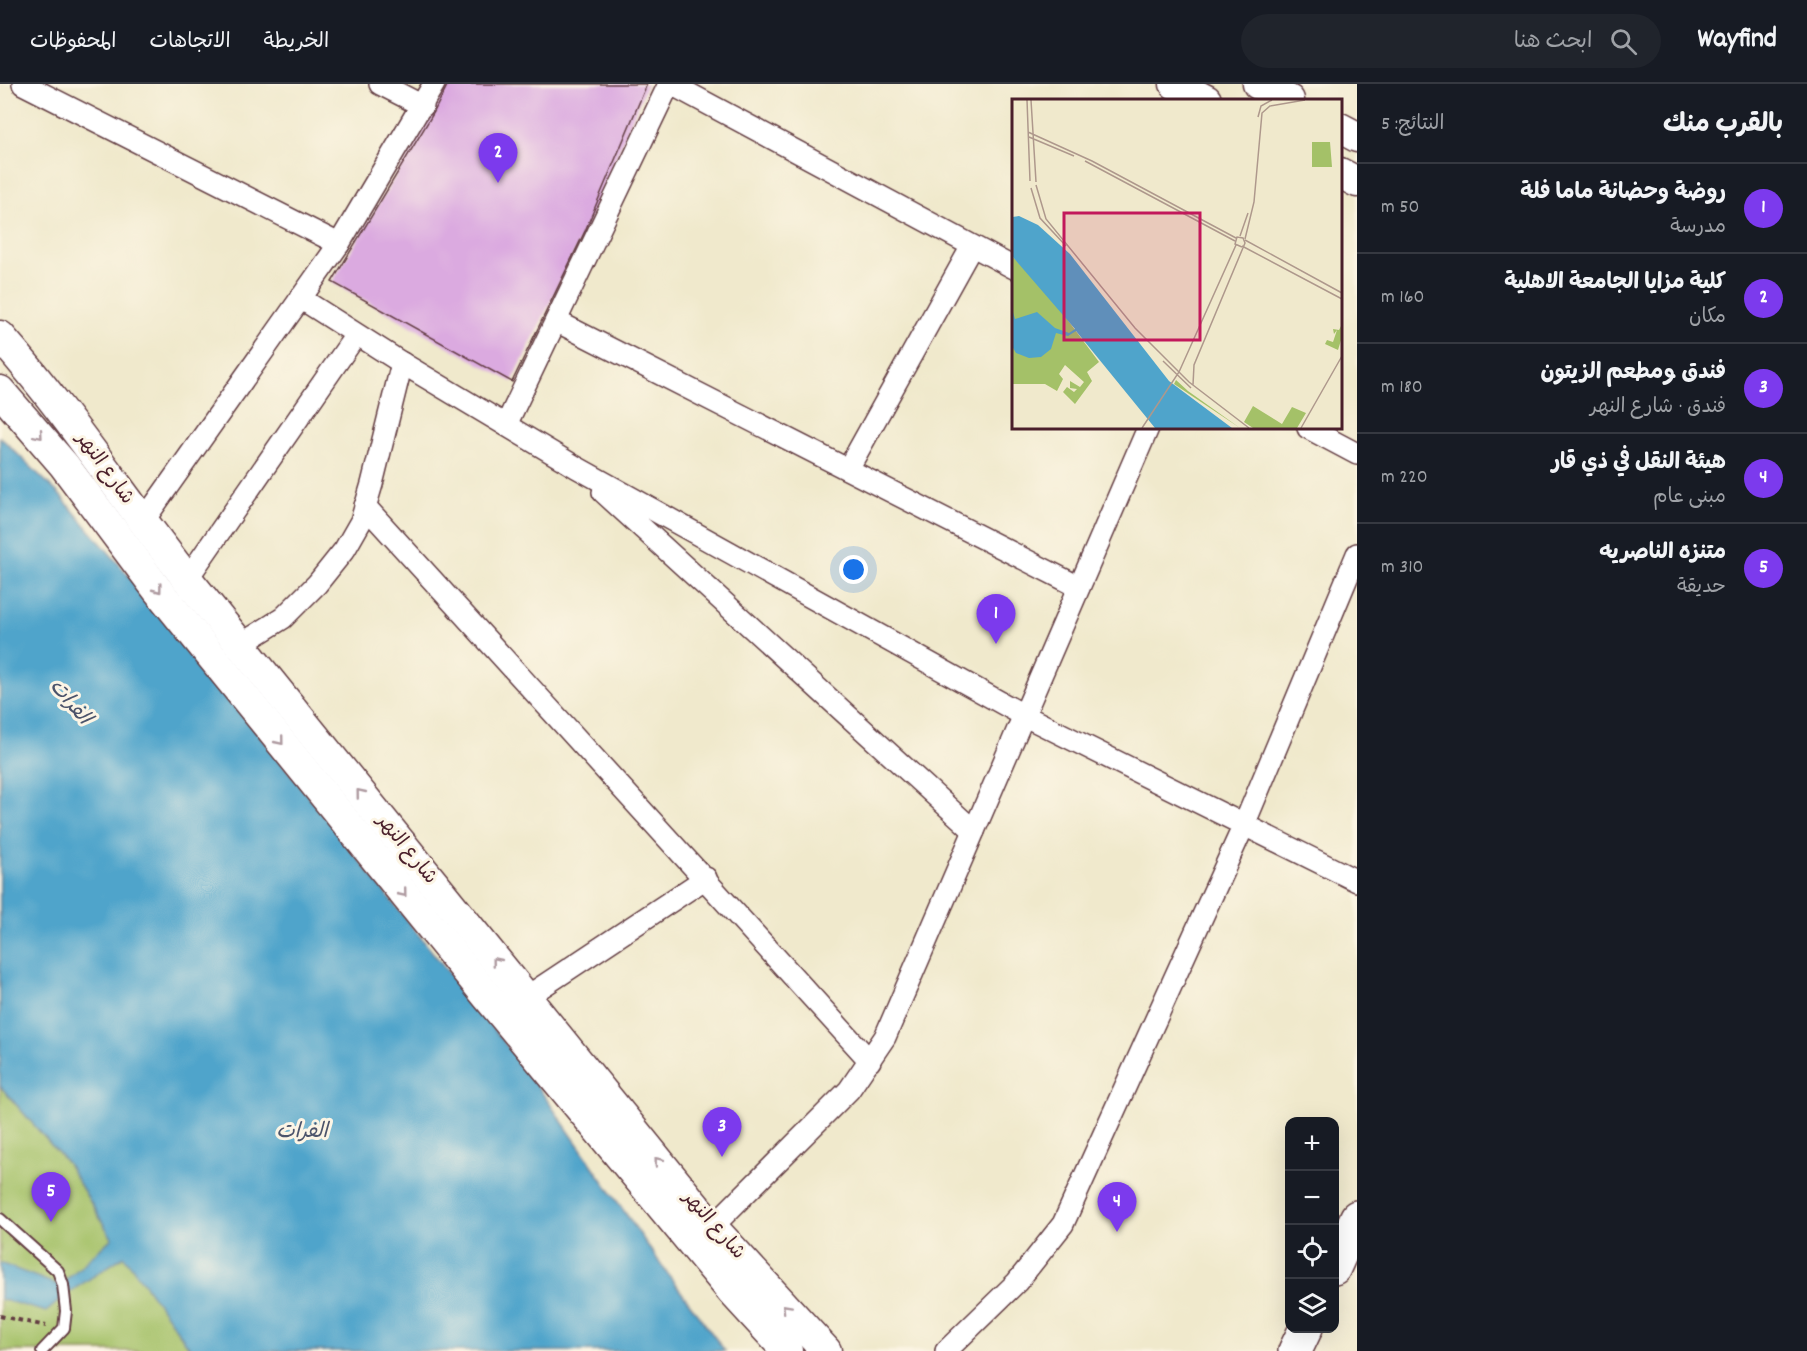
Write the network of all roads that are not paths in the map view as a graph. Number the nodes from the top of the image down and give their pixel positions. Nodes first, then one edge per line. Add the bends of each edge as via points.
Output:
1 (23, 84) edge
2 (380, 84) edge
3 (434, 84) edge
4 (670, 84) edge
5 (1175, 84) edge
6 (1204, 99) edge
7 (423, 106) junction
8 (1342, 129) edge
9 (1357, 137) edge
10 (1342, 174) edge
11 (1357, 182) edge
12 (339, 244) junction
13 (972, 246) junction
14 (1012, 267) edge
15 (300, 298) junction
16 (556, 321) junction
17 (356, 335) junction
18 (0, 336) edge
19 (402, 363) junction
20 (0, 391) edge
21 (506, 425) junction
22 (1148, 429) edge
23 (1310, 429) edge
24 (1357, 454) edge
25 (576, 467) junction
26 (848, 469) junction
27 (365, 506) junction
28 (142, 523) junction
29 (1357, 554) edge
30 (187, 579) junction
31 (1079, 587) junction
32 (240, 645) junction
33 (1024, 716) junction
34 (1244, 825) junction
35 (974, 831) junction
36 (706, 878) junction
37 (1357, 881) edge
38 (525, 998) junction
39 (870, 1061) junction
40 (1357, 1218) edge
41 (0, 1220) edge
42 (712, 1227) junction
43 (1339, 1259) edge
44 (1304, 1333) edge
45 (42, 1351) edge
46 (787, 1351) edge
47 (826, 1351) edge
48 (946, 1351) edge
49 (1295, 1351) edge

1 - 12 street
2 - 7 street
3 - 7 street
4 - 13 street
4 - 16 street
5 - 6 main road
7 - 12 street
8 - 9 main road
10 - 11 main road
12 - 15 street
13 - 14 street
13 - 26 street
15 - 17 street
15 - 28 street
16 - 21 street
16 - 26 street
17 - 19 street
17 - 30 street
18 - 28 main road, شارع النهر via 63,411
19 - 21 street
19 - 27 street
20 -> 46 main road, شارع النهر via 64,465 157,589 487,996 731,1290
21 - 25 street
22 - 31 street
23 - 24 street
25 - 33 street
25 - 35 street
26 - 31 street
27 - 32 street via 345,549 317,584 283,618
27 - 36 street
28 - 30 main road, شارع النهر
29 - 34 street
30 - 32 main road, شارع النهر
31 - 33 street
38 -> 32 main road, شارع النهر
33 - 34 street
33 - 35 street
34 - 37 street
34 - 48 street via 1063,1224 1017,1282
35 - 39 street via 885,1037
36 - 38 street
36 - 39 street
42 -> 38 main road, شارع النهر
39 - 42 street via 849,1090
40 - 43 main road
41 - 45 lane via 58,1271 66,1311 64,1328
47 -> 42 main road, شارع النهر
44 - 49 main road

